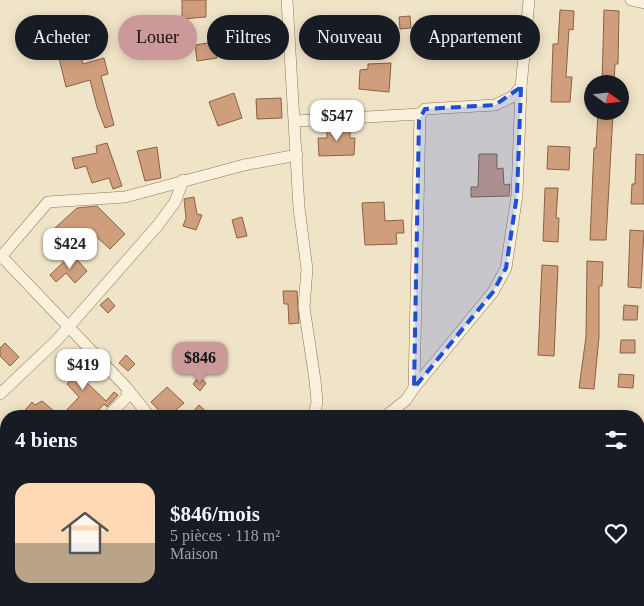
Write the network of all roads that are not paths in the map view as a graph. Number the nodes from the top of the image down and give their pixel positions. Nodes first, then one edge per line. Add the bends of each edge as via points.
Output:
1 (288, 0) edge
2 (529, 0) edge
3 (631, 0) edge
4 (644, 3) edge
5 (521, 87) junction
6 (420, 114) junction
7 (296, 121) junction
8 (297, 155) junction
9 (183, 180) junction
10 (1, 258) edge
11 (68, 327) junction
12 (414, 388) junction
13 (128, 392) junction
14 (0, 394) edge
15 (114, 410) edge
16 (144, 410) edge
17 (315, 410) edge
18 (394, 410) edge

1 - 7 street
2 - 5 street
3 - 4 street
5 - 6 street via 512,97 495,105 425,109
5 - 12 street via 517,195 506,268 493,292
6 - 7 street
6 - 12 street
7 - 8 street
8 - 9 street
8 - 17 street via 299,208 307,269 304,307 316,394
9 - 10 street via 125,197 48,202
9 - 11 street via 175,202 158,225
10 - 11 street
11 - 13 street
11 - 14 street
12 - 18 street
13 - 15 street
13 - 16 street

